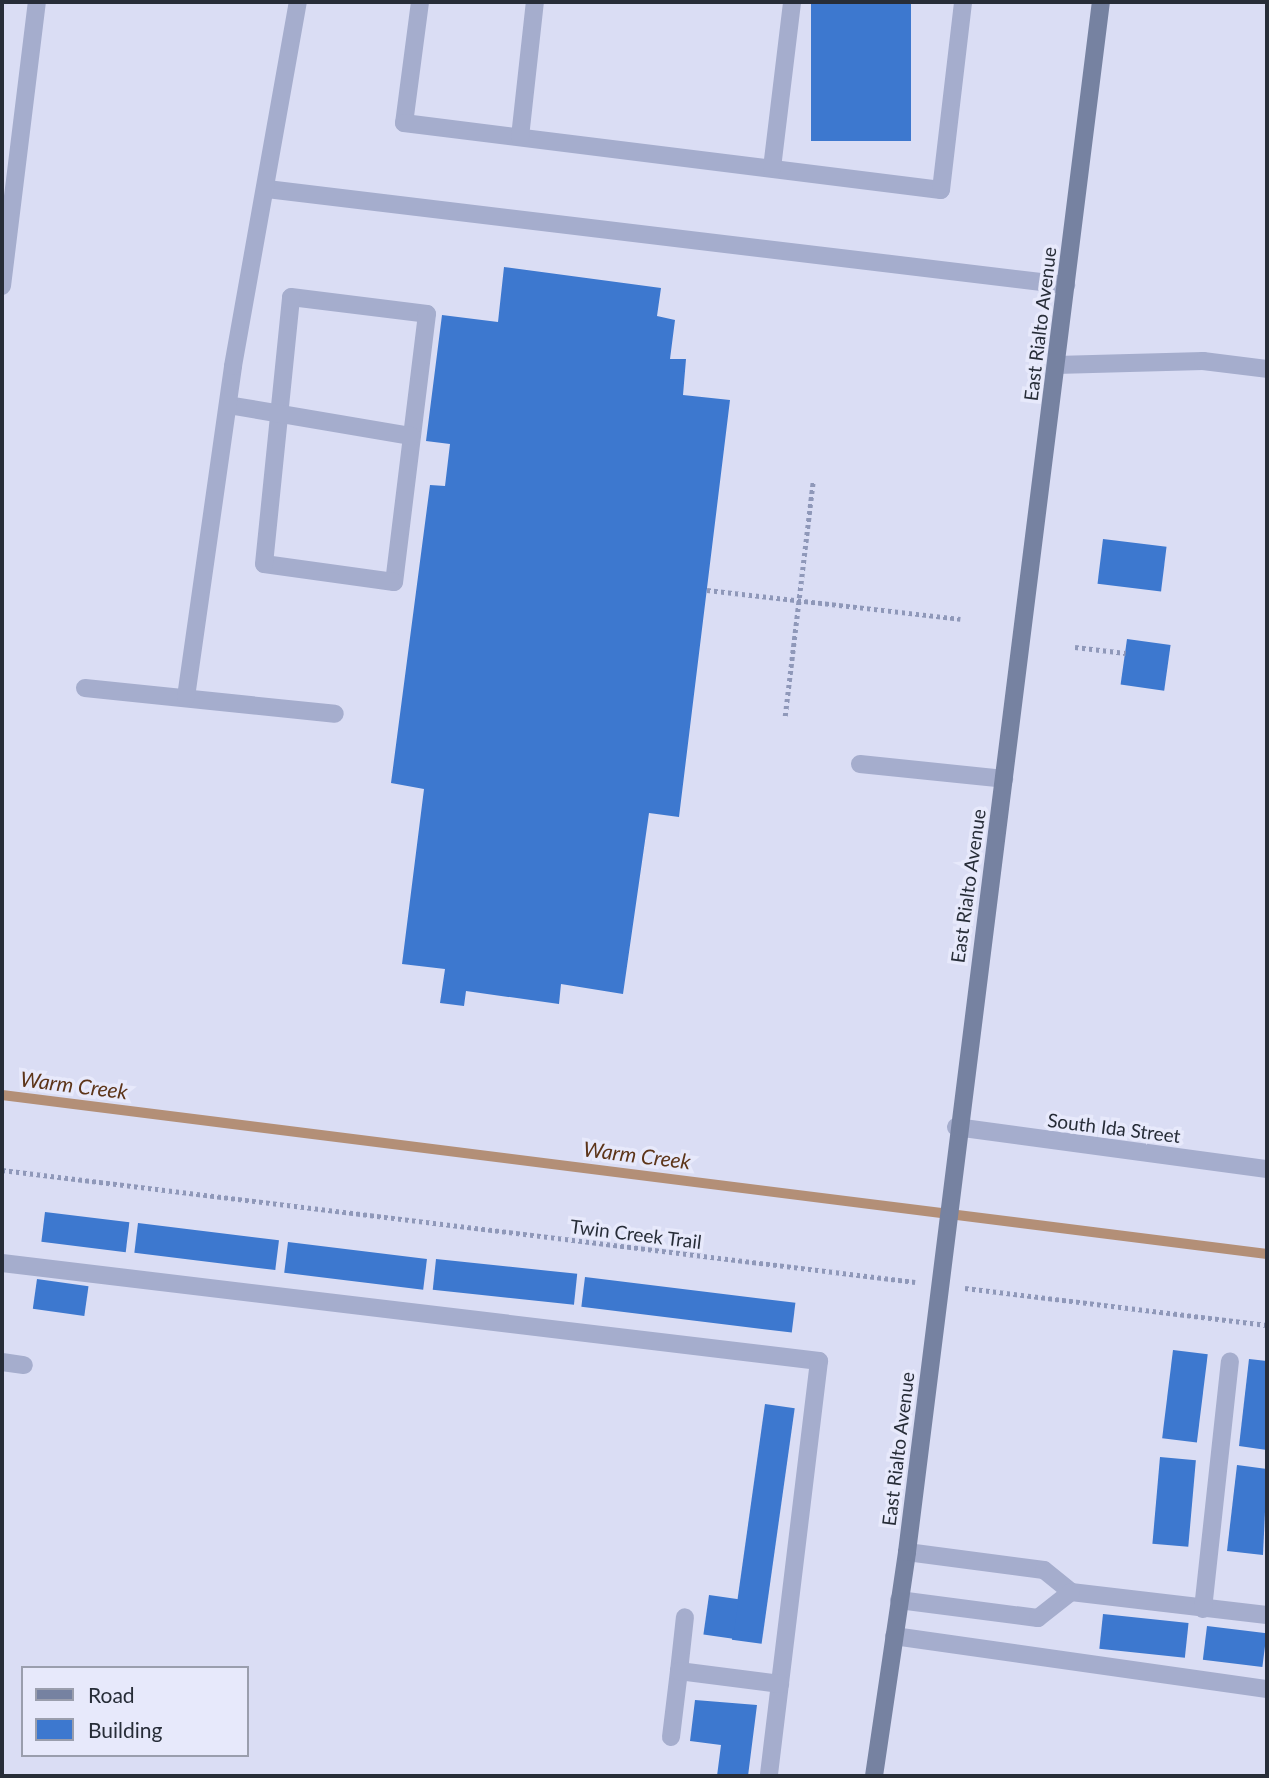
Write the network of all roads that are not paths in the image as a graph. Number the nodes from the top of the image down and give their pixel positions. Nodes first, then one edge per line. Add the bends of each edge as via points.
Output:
1 (37, 2) edge
2 (298, 2) edge
3 (420, 2) edge
4 (535, 2) edge
5 (792, 2) edge
6 (963, 2) edge
7 (1101, 2) edge
8 (520, 137) junction
9 (772, 168) junction
10 (267, 189) junction
11 (1066, 285) junction
12 (2, 286) edge
13 (1056, 365) junction
14 (1267, 369) edge
15 (228, 405) junction
16 (279, 414) junction
17 (411, 436) junction
18 (85, 688) dead end
19 (186, 697) junction
20 (335, 714) dead end
21 (860, 764) dead end
22 (1004, 779) junction
23 (956, 1127) junction
24 (1267, 1169) edge
25 (2, 1263) edge
26 (1230, 1361) dead end
27 (2, 1362) edge
28 (24, 1365) dead end
29 (906, 1552) junction
30 (1071, 1592) junction
31 (899, 1600) junction
32 (1203, 1609) junction
33 (1267, 1615) edge
34 (685, 1617) dead end
35 (894, 1636) junction
36 (679, 1671) junction
37 (780, 1684) junction
38 (1267, 1689) edge
39 (671, 1737) dead end
40 (769, 1776) edge
41 (874, 1776) edge

1 - 12 lane
2 - 10 lane
3 - 8 lane via 404,123
4 - 8 lane
5 - 9 lane
6 - 9 lane via 942,190
7 - 11 street, East Rialto Avenue
8 - 9 lane
10 - 11 lane
10 - 15 lane
11 - 13 street, East Rialto Avenue
13 - 14 lane via 1203,360
13 - 22 street, East Rialto Avenue
15 - 16 lane
15 - 19 lane
16 - 17 lane
16 - 17 lane via 291,297 427,314
16 - 17 lane via 264,564 302,571 394,582
18 - 19 lane
19 - 20 lane
21 - 22 lane
22 - 23 street, East Rialto Avenue
23 - 24 lane, South Ida Street
23 - 29 street, East Rialto Avenue
25 - 37 lane via 819,1361
26 - 32 lane
27 - 28 lane
29 - 30 lane via 1044,1570
29 - 31 street, East Rialto Avenue
30 - 31 lane via 1038,1618
30 - 32 lane
31 - 35 street, East Rialto Avenue
32 - 33 lane
34 - 36 lane
35 - 38 lane
35 - 41 street, East Rialto Avenue
36 - 37 lane
36 - 39 lane
37 - 40 lane

